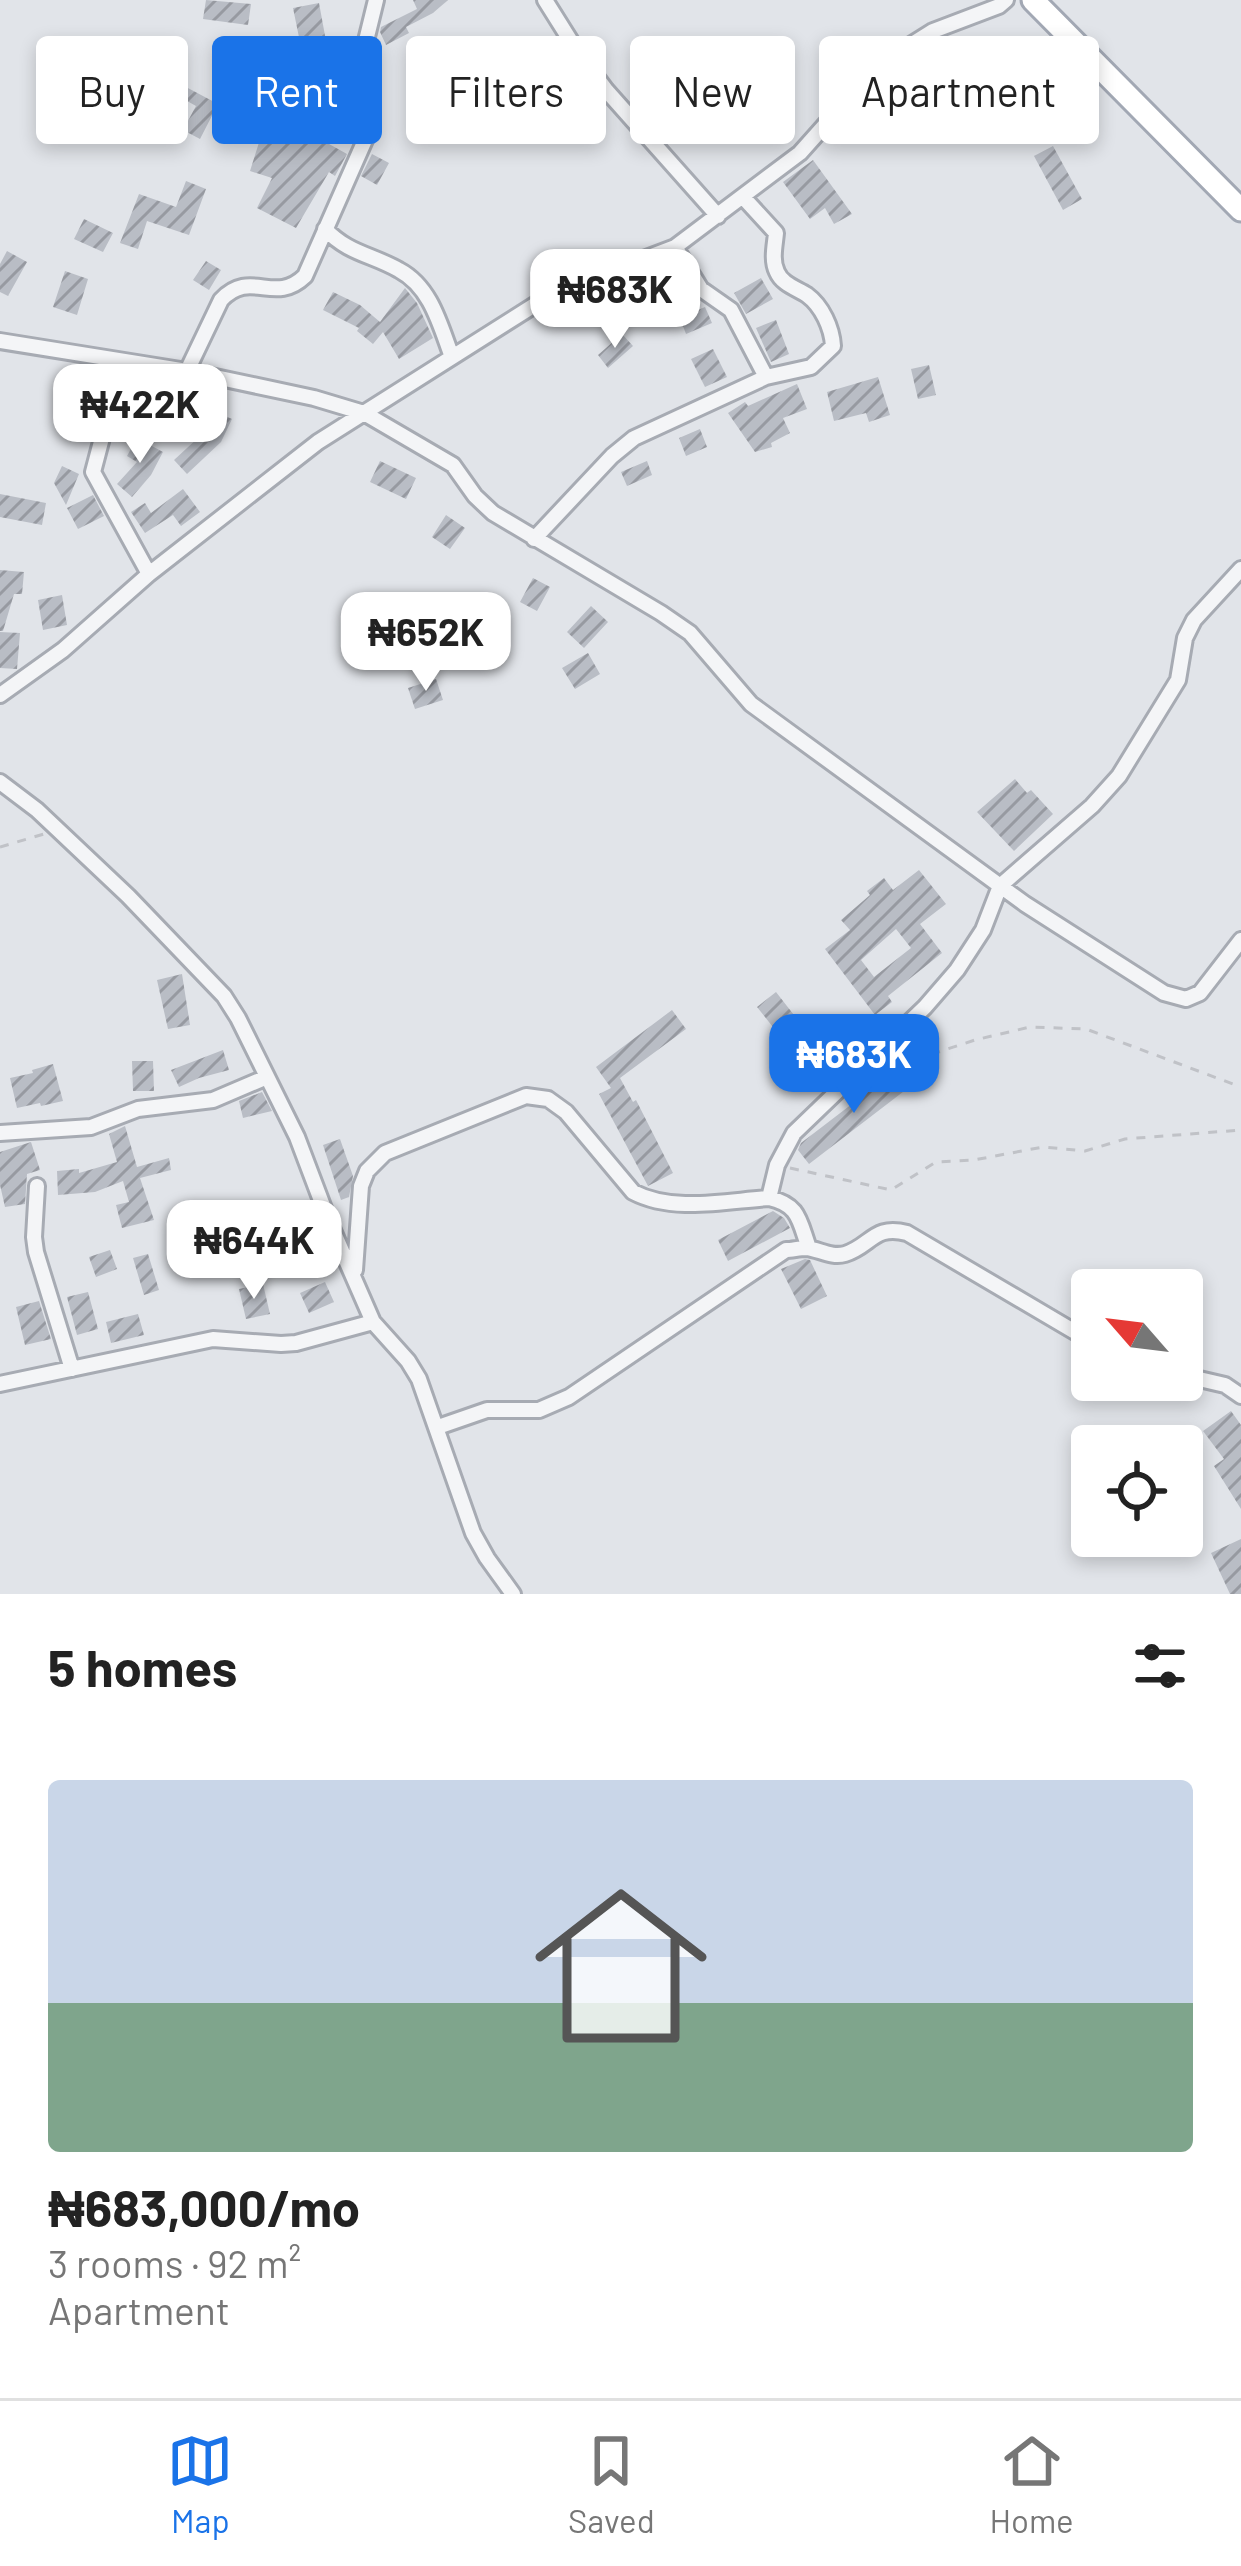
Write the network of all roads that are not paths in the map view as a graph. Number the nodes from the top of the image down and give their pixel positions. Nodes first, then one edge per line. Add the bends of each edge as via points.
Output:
1 (376, 0) edge
2 (545, 0) edge
3 (1006, 0) edge
4 (1033, 0) edge
5 (743, 197) junction
6 (1241, 210) edge
7 (718, 216) junction
8 (325, 230) junction
9 (675, 247) junction
10 (0, 341) edge
11 (452, 357) junction
12 (122, 362) junction
13 (187, 371) junction
14 (766, 377) junction
15 (364, 412) junction
16 (534, 539) junction
17 (1241, 569) edge
18 (149, 574) junction
19 (0, 695) edge
20 (0, 782) edge
21 (1000, 886) junction
22 (1241, 940) edge
23 (267, 1077) junction
24 (0, 1133) edge
25 (37, 1186) dead end
26 (769, 1198) junction
27 (809, 1248) junction
28 (355, 1275) junction
29 (373, 1322) junction
30 (1071, 1330) edge
31 (72, 1369) junction
32 (1203, 1380) edge
33 (0, 1384) edge
34 (1241, 1396) edge
35 (438, 1427) junction
36 (514, 1594) edge

1 - 8 street via 363,46 369,131
2 - 7 street via 606,90
3 - 5 street via 890,58 800,153
4 - 6 main road
5 - 7 street
5 - 14 street via 776,232 777,274 813,299 832,337 811,368
7 - 9 street
8 - 11 street via 341,246 407,274 429,298
8 - 13 street via 295,285 238,286 221,300
9 - 11 street via 552,294
9 - 14 street via 700,289 731,310
10 - 12 street
11 - 15 street
12 - 13 street
12 - 18 street via 93,472
13 - 15 street
14 - 16 street via 634,438
15 - 16 street via 453,465 493,514
15 - 18 street
16 - 21 street via 690,633 752,704
17 - 21 street via 1194,620 1178,680 1119,776
18 - 19 street
20 - 23 street via 214,985
21 - 22 street via 1164,993 1186,999 1200,993
21 - 26 street via 957,970 794,1133
23 - 24 street via 213,1100 138,1109 91,1127
23 - 28 street
25 - 31 street via 36,1252
26 - 27 street via 796,1210
26 - 28 street via 648,1200 566,1112 526,1096 385,1154 367,1171
27 - 30 street via 846,1254 881,1231 907,1233
27 - 35 street via 786,1250 569,1397
28 - 29 street
29 - 31 street via 296,1343 213,1339
29 - 35 street via 408,1360
31 - 33 street
32 - 34 street
35 - 36 street via 473,1534

